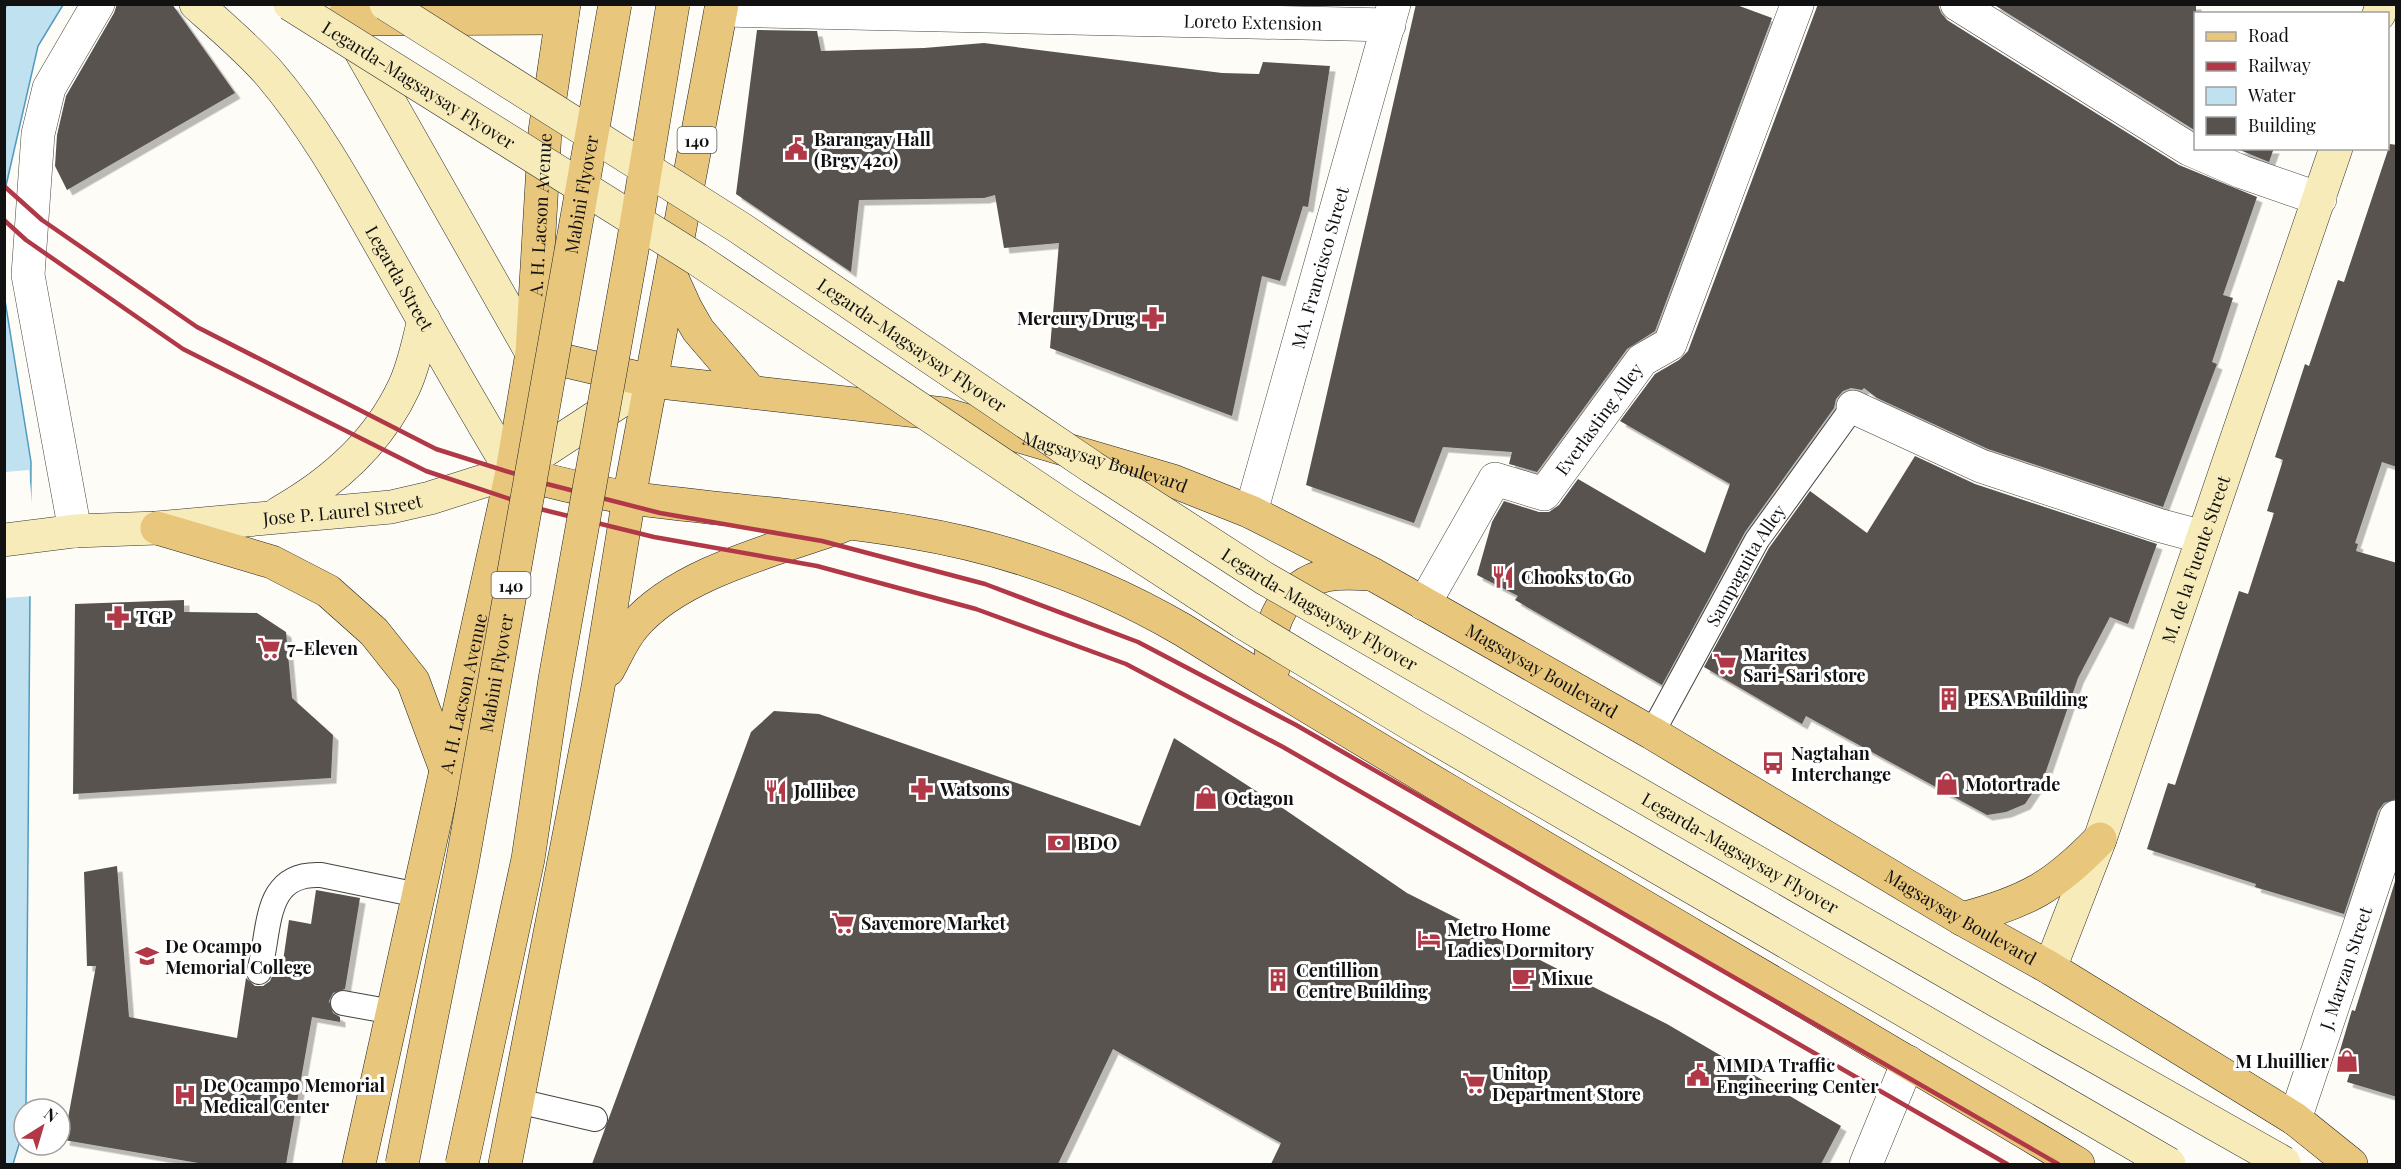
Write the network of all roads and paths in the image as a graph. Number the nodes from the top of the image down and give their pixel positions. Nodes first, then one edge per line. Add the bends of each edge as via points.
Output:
1 (98, 4) edge
2 (196, 4) edge
3 (290, 4) edge
4 (386, 4) edge
5 (615, 4) edge
6 (673, 4) edge
7 (1769, 4) edge
8 (1957, 4) edge
9 (1798, 5) edge
10 (722, 8) edge
11 (563, 11) edge
12 (338, 12) edge
13 (1391, 15) edge
14 (2335, 150) edge
15 (2320, 199) junction
16 (671, 276) junction
17 (424, 320) junction
18 (532, 352) junction
19 (651, 381) junction
20 (751, 392) junction
21 (1853, 407) joint
22 (512, 472) junction
23 (629, 498) junction
24 (1251, 512) junction
25 (271, 518) junction
26 (850, 524) junction
27 (157, 528) junction
28 (75, 531) junction
29 (2203, 537) junction
30 (20, 538) edge
31 (1374, 575) junction
32 (1424, 604) junction
33 (598, 687) junction
34 (1293, 698) junction
35 (1652, 733) junction
36 (445, 767) junction
37 (2397, 817) edge
38 (2100, 839) junction
39 (418, 894) junction
40 (1962, 919) junction
41 (2050, 968) junction
42 (259, 972) dead end
43 (343, 1003) dead end
44 (393, 1012) junction
45 (1908, 1062) junction
46 (518, 1101) junction
47 (595, 1119) dead end
48 (2295, 1119) junction
49 (359, 1164) edge
50 (402, 1164) edge
51 (462, 1164) edge
52 (505, 1164) edge
53 (1866, 1164) edge
54 (2078, 1164) edge
55 (2169, 1164) edge
56 (2286, 1164) edge
57 (2351, 1164) edge

1 - 28 street via 49,88 38,134 28,275
2 - 17 main road, Legarda Street via 268,72 302,116 345,182
3 - 55 main road, Legarda-Magsaysay Flyover, bridge via 697,259 1242,622
4 - 56 main road, Legarda-Magsaysay Flyover, bridge via 740,228 1092,467 1264,578
5 - 50 main road, Mabini Flyover / 140, bridge via 462,864
6 - 51 main road, 140, bridge via 555,679 528,859
7 - 9 street
8 - 15 street via 2189,149
9 - 32 street, Everlasting Alley via 1670,344 1642,360 1544,494 1495,479
10 - 13 street, Loreto Extension
10 - 16 main road, 140
11 - 12 main road
11 - 18 main road, A. H. Lacson Avenue / 140 via 544,131
12 - 18 main road
13 - 24 street, MA. Francisco Street
14 - 15 main road, M. de la Fuente Street
15 - 29 main road, M. de la Fuente Street
16 - 19 main road, 140
16 - 20 main road via 698,330
17 - 22 main road, Legarda Street
17 - 25 main road via 405,386 372,438 343,470
18 - 19 main road
18 - 22 main road, A. H. Lacson Avenue / 140
19 - 20 main road, Magsaysay Boulevard
19 - 22 main road, Jose P. Laurel Street
19 - 23 main road, 140
20 - 24 main road, Magsaysay Boulevard via 944,414 1173,481
21 - 29 street via 1981,466
21 - 35 lane, Sampaguita Alley via 1757,540
22 - 23 main road
22 - 25 main road, Jose P. Laurel Street via 391,507
22 - 36 main road, A. H. Lacson Avenue / 140
23 - 26 main road
23 - 33 main road, 140
24 - 31 main road, Magsaysay Boulevard
25 - 27 main road, Jose P. Laurel Street
26 - 33 main road via 718,570 659,601 633,627
26 - 34 main road via 966,543 1077,577 1145,608
27 - 28 main road, Jose P. Laurel Street
27 - 36 main road via 272,562 328,591 374,632 413,681
28 - 30 main road, Jose P. Laurel Street
29 - 38 main road, M. de la Fuente Street
31 - 32 main road, Magsaysay Boulevard
31 - 34 main road via 1342,573 1317,578 1294,592 1280,609 1272,631 1271,654
32 - 35 main road, Magsaysay Boulevard
33 - 46 main road, 140
34 - 45 main road
35 - 40 main road, Magsaysay Boulevard
36 - 39 main road, A. H. Lacson Avenue / 140
37 - 48 street, J. Marzan Street
38 - 40 main road via 2072,868 2039,891 2002,908
38 - 41 main road, M. de la Fuente Street
39 - 42 lane via 321,875 306,874 292,879 278,891
39 - 44 main road, A. H. Lacson Avenue / 140
40 - 41 main road, Magsaysay Boulevard
41 - 48 main road, Magsaysay Boulevard
43 - 44 lane
44 - 49 main road, A. H. Lacson Avenue / 140
45 - 53 street
45 - 54 main road
46 - 47 lane
46 - 52 main road, 140
48 - 57 main road, Magsaysay Boulevard

